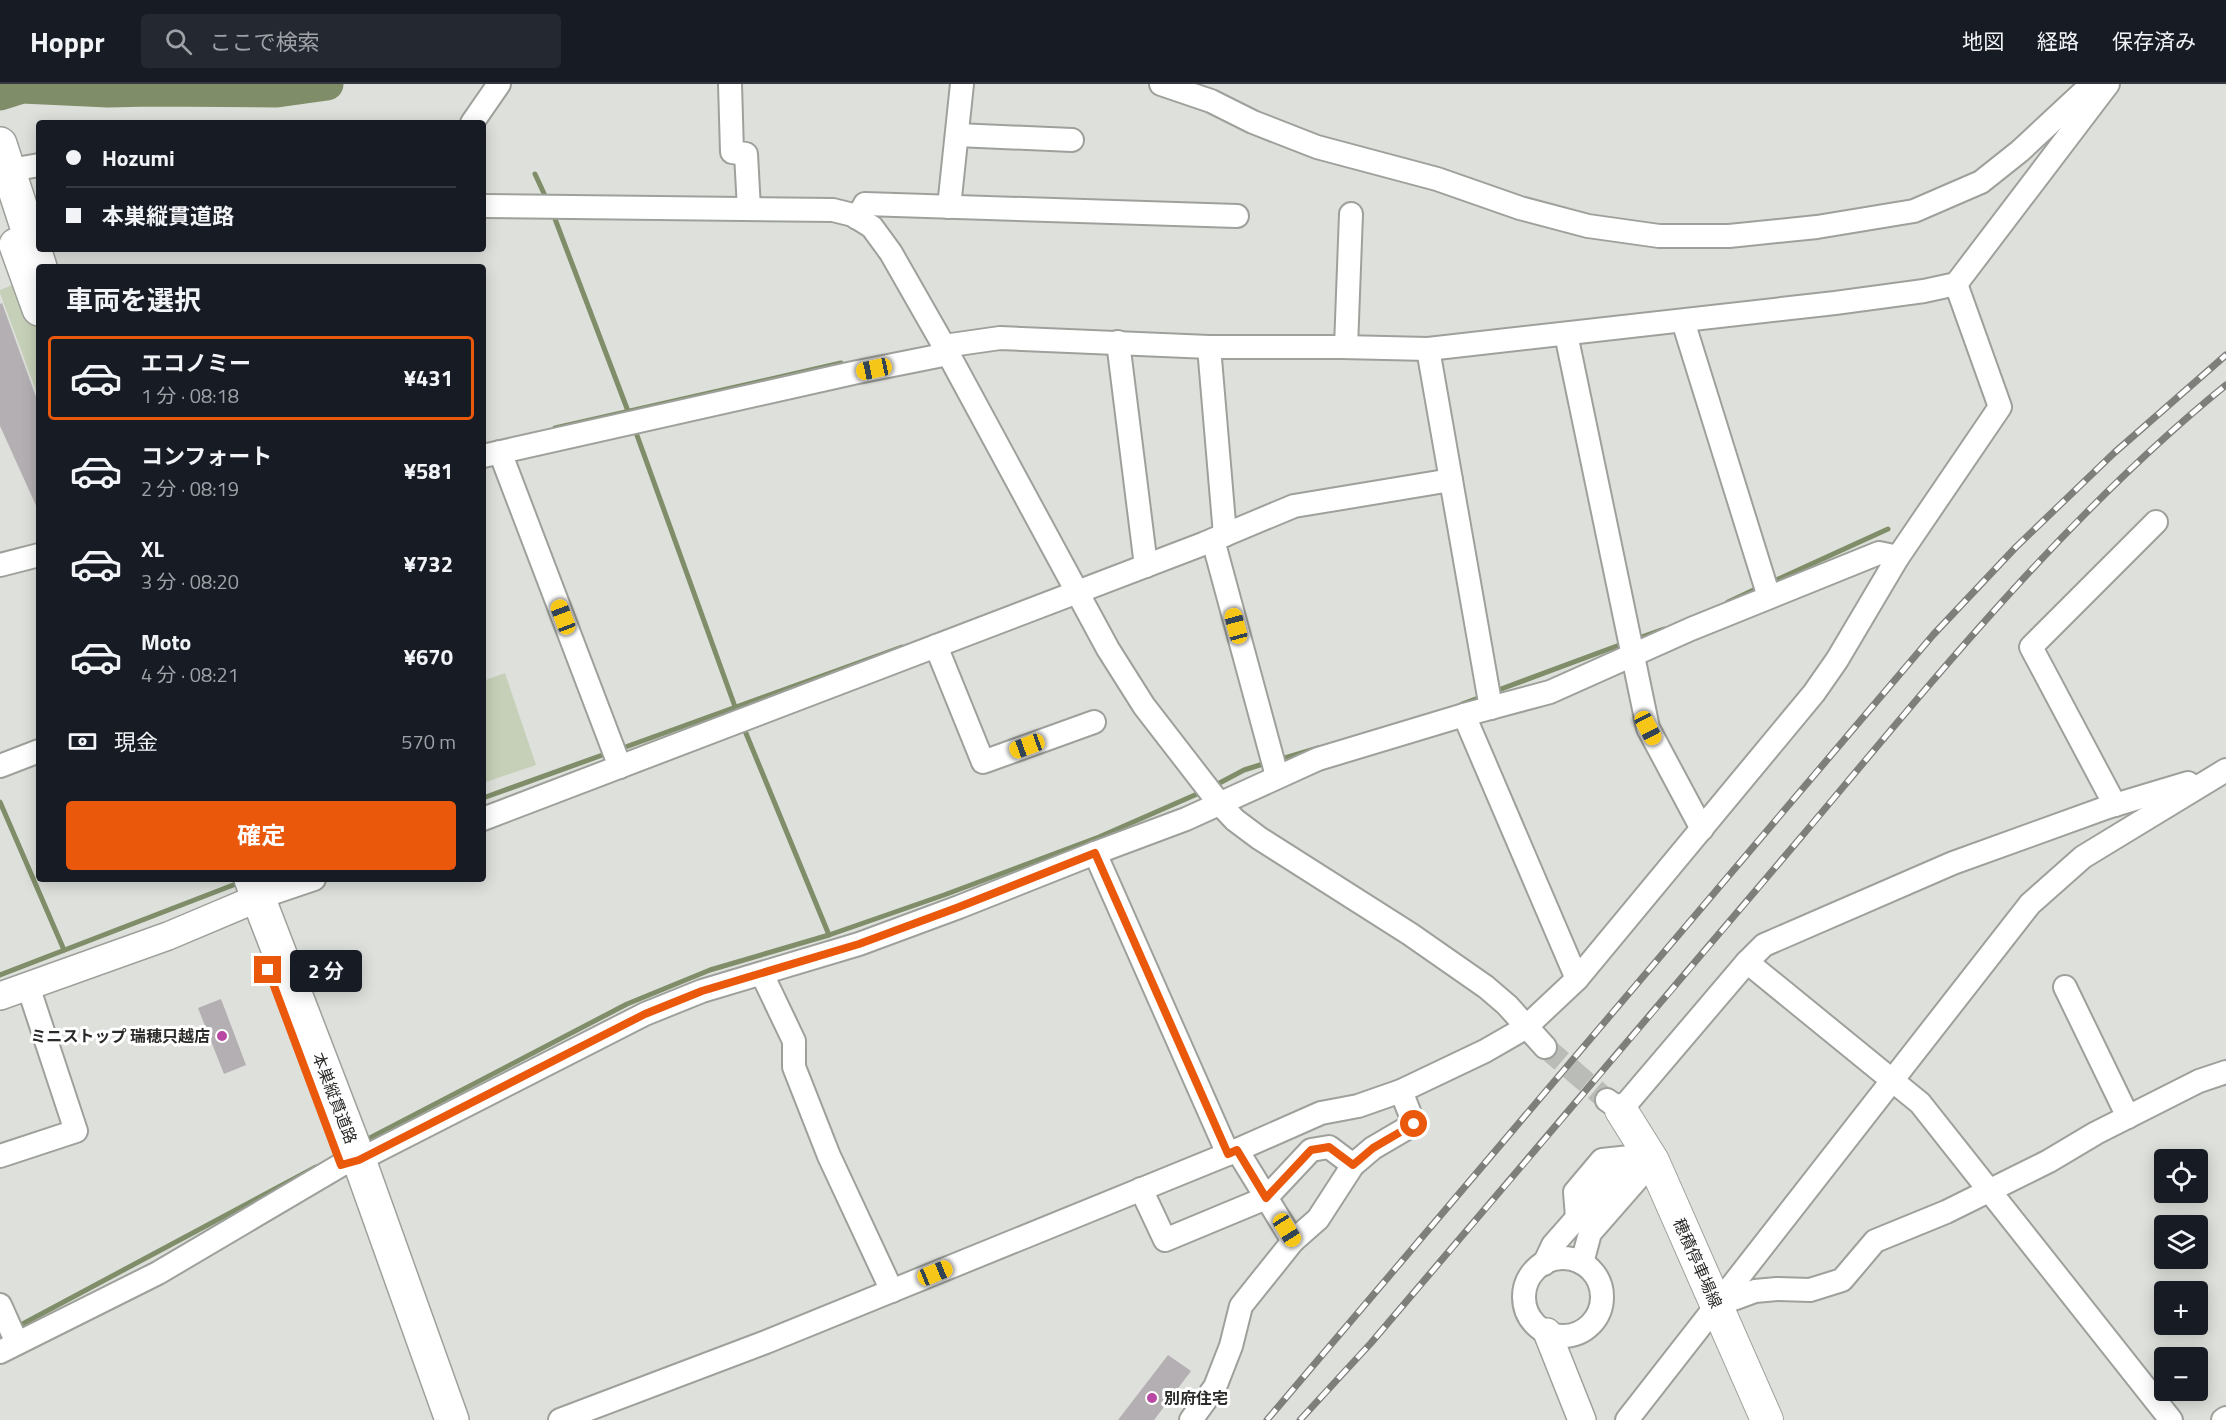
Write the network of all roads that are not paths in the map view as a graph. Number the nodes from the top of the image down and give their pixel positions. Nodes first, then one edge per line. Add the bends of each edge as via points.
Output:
1 (500, 84) edge
2 (730, 84) edge
3 (962, 84) edge
4 (1161, 84) edge
5 (2092, 84) edge
6 (2108, 84) edge
7 (474, 120) edge
8 (957, 135) junction
9 (1072, 140) dead end
10 (8, 166) edge
11 (486, 206) edge
12 (949, 207) junction
13 (749, 209) junction
14 (1351, 214) dead end
15 (1237, 216) dead end
16 (857, 218) junction
17 (39, 264) edge
18 (1956, 284) junction
19 (36, 295) edge
20 (1683, 321) junction
21 (1566, 334) junction
22 (1118, 342) junction
23 (1209, 347) junction
24 (1346, 347) junction
25 (1428, 349) junction
26 (946, 350) junction
27 (492, 454) edge
28 (1451, 480) junction
29 (2156, 522) dead end
30 (1219, 537) junction
31 (36, 556) edge
32 (1898, 557) junction
33 (0, 565) edge
34 (1146, 566) junction
35 (1077, 592) junction
36 (1769, 597) junction
37 (936, 646) junction
38 (1634, 654) junction
39 (1491, 708) junction
40 (1464, 715) junction
41 (1094, 722) dead end
42 (36, 752) edge
43 (0, 766) edge
44 (620, 767) junction
45 (2222, 772) edge
46 (1277, 776) junction
47 (1219, 802) junction
48 (2115, 805) junction
49 (486, 818) edge
50 (1702, 829) junction
51 (1095, 853) junction
52 (296, 882) edge
53 (247, 890) edge
54 (1747, 962) junction
55 (762, 974) junction
56 (1577, 979) junction
57 (28, 986) junction
58 (2065, 987) dead end
59 (0, 996) edge
60 (1526, 1028) junction
61 (1545, 1047) tunnel mouth
62 (2226, 1072) edge
63 (1892, 1080) junction
64 (1401, 1091) junction
65 (1614, 1105) joint
66 (2128, 1117) junction
67 (1232, 1152) junction
68 (1642, 1154) junction
69 (0, 1156) edge
70 (350, 1162) junction
71 (1353, 1165) junction
72 (1141, 1189) junction
73 (1990, 1191) junction
74 (1266, 1198) junction
75 (1293, 1241) junction
76 (1582, 1263) junction
77 (1544, 1264) junction
78 (892, 1291) junction
79 (0, 1305) edge
80 (1718, 1305) junction
81 (1547, 1332) junction
82 (9, 1347) edge
83 (433, 1420) edge
84 (452, 1420) edge
85 (560, 1420) edge
86 (1191, 1420) edge
87 (1582, 1420) edge
88 (1627, 1420) edge
89 (1767, 1420) edge
90 (2171, 1420) edge

1 - 7 street
2 - 13 street via 732,153 746,154
3 - 8 street
4 - 5 street via 1317,147 1588,226 1659,236 1740,235 1914,211 1982,182
6 - 18 street
8 - 9 street
8 - 12 street
10 - 17 main road
10 - 19 main road
11 - 13 street
12 - 15 street
12 - 16 street via 865,204
13 - 16 street via 832,210
14 - 24 street
16 - 26 street via 872,227 891,254
18 - 20 street via 1846,302
18 - 32 street via 2000,407
20 - 21 street
20 - 36 street
21 - 25 street
21 - 38 street
22 - 23 street
22 - 26 street via 1000,338
22 - 34 street
23 - 24 street
23 - 30 street
24 - 25 street
25 - 28 street
26 - 27 street
26 - 35 street
27 - 44 street
28 - 30 street via 1294,506
28 - 39 street
29 - 48 street via 2031,647
30 - 34 street
30 - 46 street
31 - 33 street
32 - 36 street via 1879,553
32 - 50 street via 1814,693
34 - 35 street
35 - 37 street
35 - 47 street via 1144,706
36 - 38 street
37 - 41 street via 983,762
37 - 44 street
38 - 39 street via 1550,692
38 - 50 street via 1648,728
39 - 40 street
40 - 46 street via 1318,759
40 - 56 street
42 - 43 street
44 - 49 street
45 - 48 street
45 - 63 street via 2083,857 2030,904
46 - 47 street
47 - 51 street via 1186,819
47 - 60 street via 1259,838 1486,987
48 - 54 street via 1953,863 1764,945
50 - 56 street
51 - 55 street via 870,940
51 - 67 street
52 - 53 street
53 - 57 street via 168,936
53 - 70 main road, 本巣縦貫道路
54 - 63 street
54 - 65 street
55 - 70 street via 702,991 645,1014
55 - 78 street via 794,1041 794,1067 829,1156
56 - 60 street
57 - 59 street
57 - 69 street via 76,1131
58 - 66 street
60 - 61 street
60 - 64 street
62 - 66 street via 2199,1081
63 - 73 street via 1920,1103
63 - 80 street
64 - 67 street via 1358,1106 1320,1113
64 - 71 street via 1414,1124
65 - 68 main road, 穂積停車場線
66 - 73 street
67 - 72 street
67 - 74 street
68 - 76 street via 1590,1233
68 - 77 street via 1552,1245
68 - 80 main road, 穂積停車場線
70 - 82 street via 158,1273
70 - 83 main road, 本巣縦貫道路
70 - 84 main road, 本巣縦貫道路
71 - 74 street via 1329,1147 1311,1150
71 - 75 street via 1318,1219
72 - 74 street via 1165,1240
72 - 78 street
73 - 80 street via 1875,1241 1842,1280 1810,1290 1755,1291
73 - 90 street
74 - 75 street
75 - 86 street via 1242,1306 1215,1387
76 - 77 street via 1557,1259
76 - 81 street via 1595,1276 1602,1293 1597,1317 1578,1333 1566,1336
77 - 81 street via 1530,1277 1524,1296 1532,1321
78 - 85 street
79 - 82 street
80 - 88 street
80 - 89 main road, 穂積停車場線
81 - 87 street

